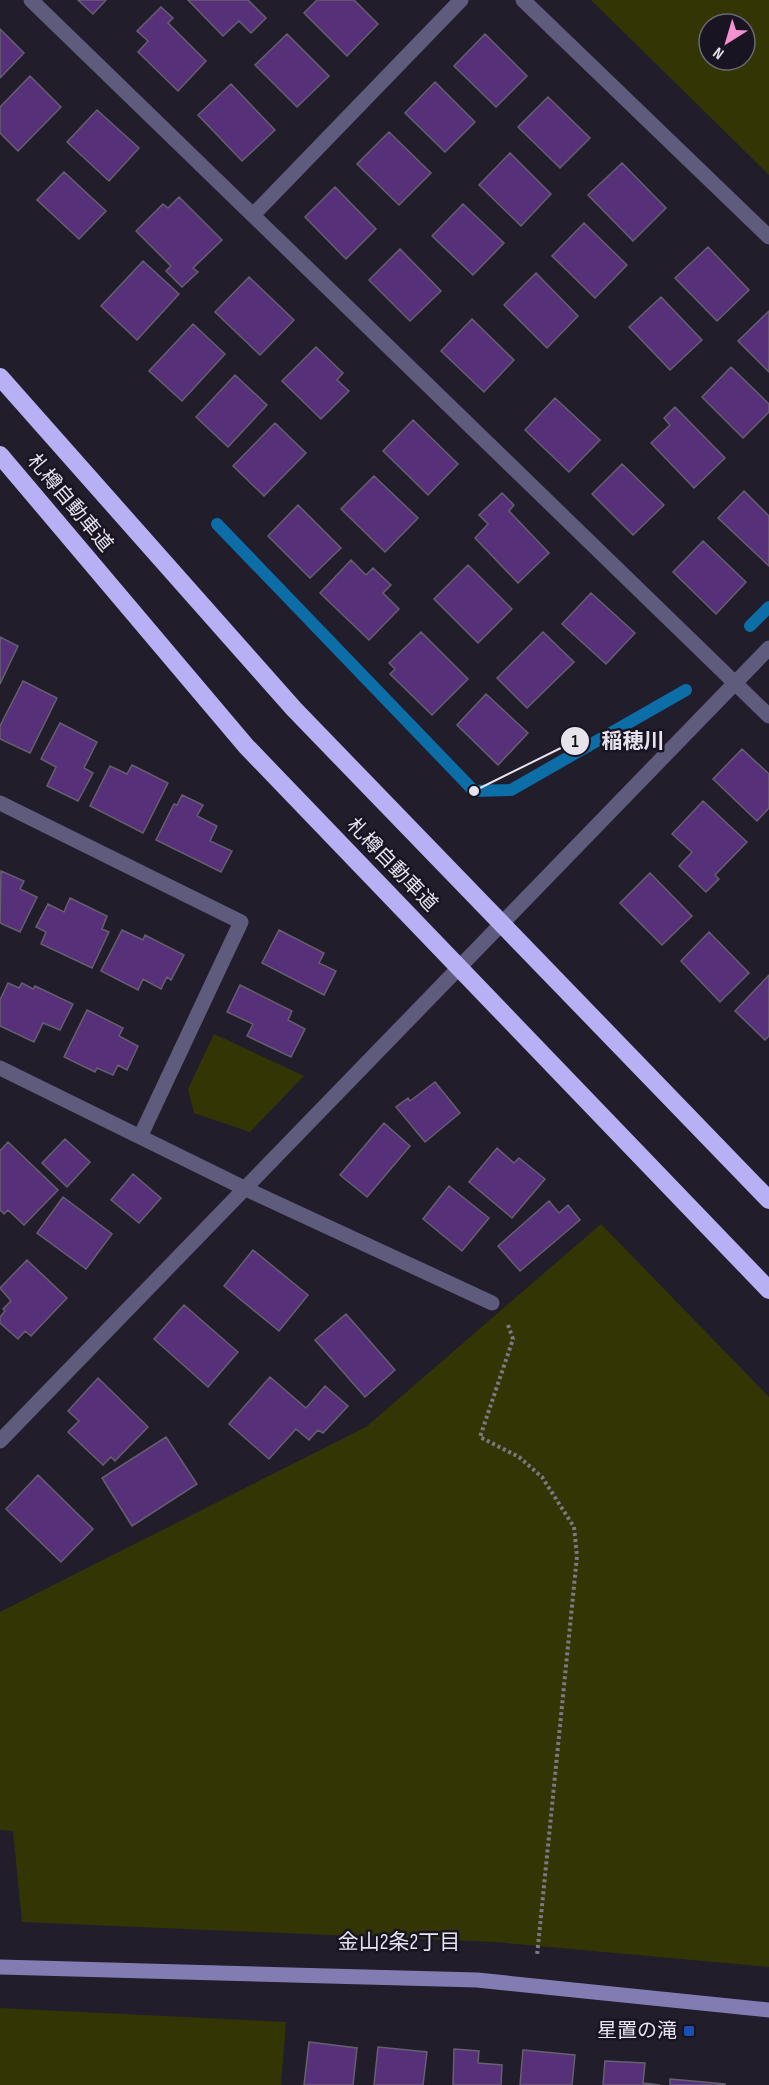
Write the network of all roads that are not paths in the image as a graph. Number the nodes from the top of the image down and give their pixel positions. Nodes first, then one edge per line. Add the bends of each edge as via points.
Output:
1 (32, 0) edge
2 (461, 0) edge
3 (523, 0) edge
4 (253, 215) junction
5 (769, 237) edge
6 (0, 376) edge
7 (0, 455) edge
8 (769, 648) edge
9 (735, 683) junction
10 (769, 716) edge
11 (0, 803) edge
12 (6, 1071) edge
13 (0, 1086) edge
14 (140, 1137) junction
15 (246, 1189) junction
16 (769, 1200) edge
17 (769, 1290) edge
18 (492, 1303) road end
19 (0, 1441) edge
20 (0, 1967) edge
21 (769, 2010) edge

1 - 4 street
2 - 4 street
3 - 5 street
4 - 9 street
6 - 16 highway, 札樽自動車道 via 294,709
7 - 17 highway, 札樽自動車道 via 246,746
8 - 9 street
9 - 10 street
9 - 15 street
11 - 14 street via 242,922
12 - 13 street
12 - 14 street
14 - 15 street
15 - 18 street
15 - 19 street
20 - 21 street via 477,1980

